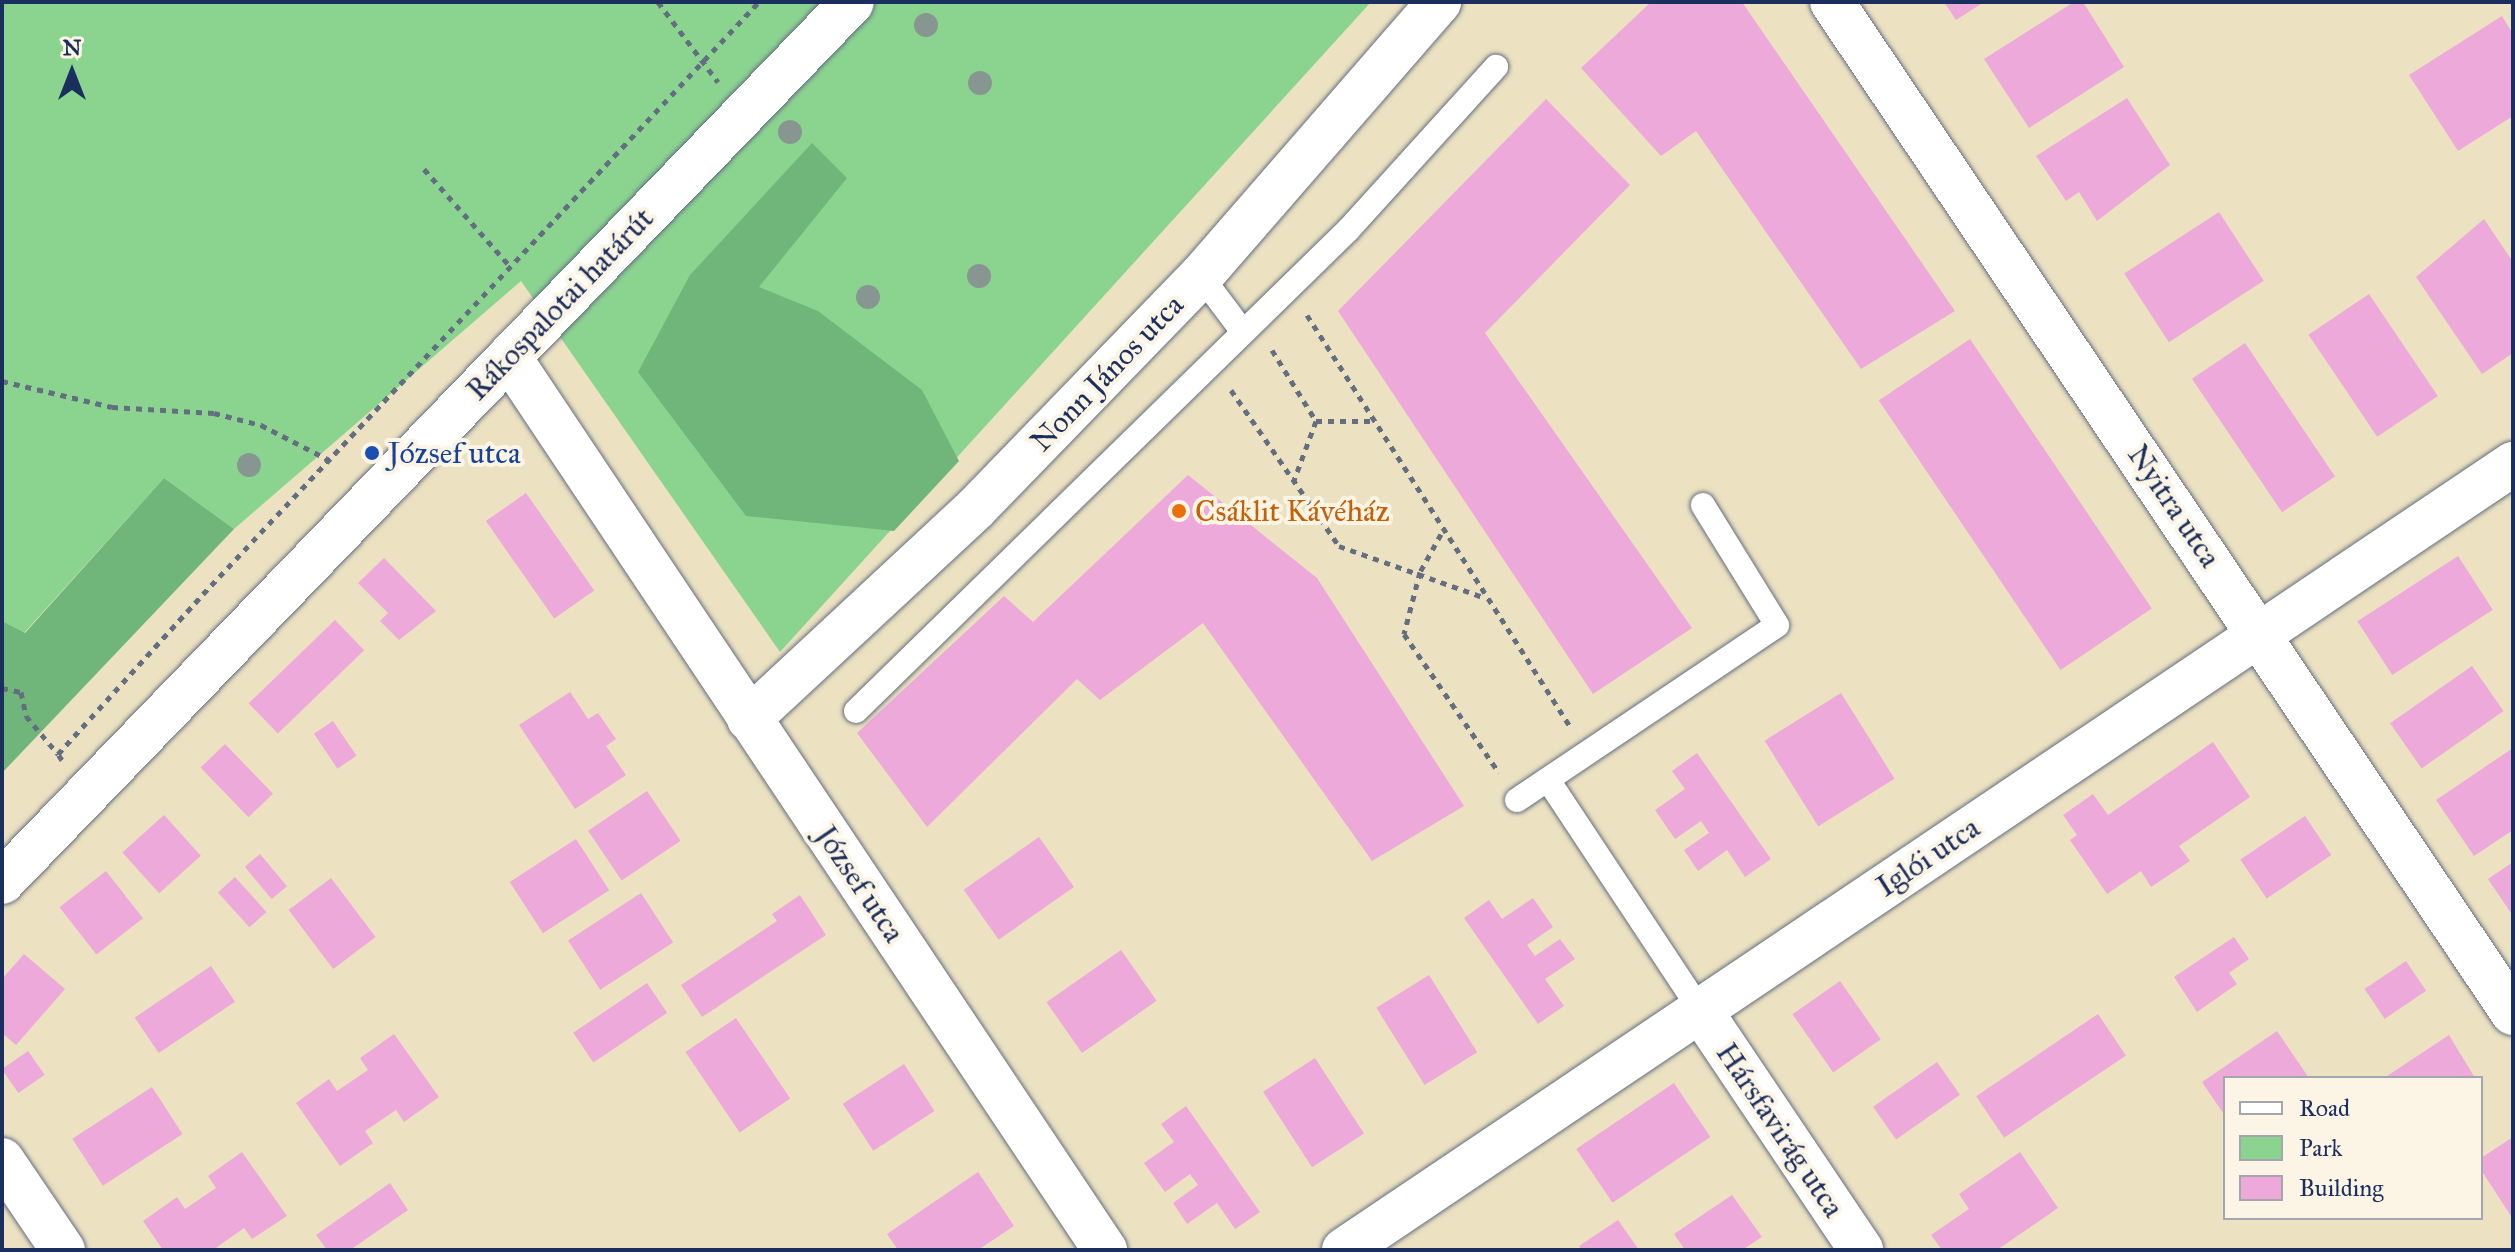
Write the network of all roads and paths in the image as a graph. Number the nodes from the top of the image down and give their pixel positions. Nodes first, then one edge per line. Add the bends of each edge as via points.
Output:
1 (658, 2) edge
2 (759, 2) edge
3 (852, 2) edge
4 (1439, 2) edge
5 (1832, 2) edge
6 (701, 64) junction
7 (1496, 67) dead end
8 (744, 114) junction
9 (424, 169) dead end
10 (509, 265) junction
11 (1201, 276) junction
12 (1290, 287) junction
13 (1249, 327) junction
14 (509, 357) junction
15 (1213, 363) junction
16 (2, 381) edge
17 (1316, 421) junction
18 (1371, 421) junction
19 (329, 460) junction
20 (2513, 464) edge
21 (1294, 480) junction
22 (1703, 505) dead end
23 (1441, 534) junction
24 (1420, 572) junction
25 (1483, 597) junction
26 (2260, 634) junction
27 (2, 688) edge
28 (856, 711) dead end
29 (749, 719) junction
30 (1588, 752) junction
31 (58, 754) junction
32 (1548, 780) junction
33 (84, 797) junction
34 (1517, 800) joint
35 (2, 882) edge
36 (1700, 1010) junction
37 (2513, 1013) edge
38 (2, 1160) edge
39 (63, 1250) edge
40 (1105, 1250) edge
41 (1344, 1250) edge
42 (1861, 1250) edge

1 - 6 path
2 - 6 path
3 - 8 street, Rákospalotai határút
4 - 11 street, Nonn János utca
5 - 26 street, Nyitra utca
6 - 8 path
6 - 10 path
7 - 12 lane
8 - 14 street, Rákospalotai határút
9 - 10 path
10 - 19 path
11 - 13 lane
11 - 29 street, Nonn János utca via 975,509
12 - 13 lane
12 - 18 path
13 - 15 lane
13 - 17 path
14 - 29 street, József utca
14 - 33 street, Rákospalotai határút
15 - 21 path
15 - 28 lane
16 - 19 path via 112,407 214,413 261,425
17 - 18 path
17 - 21 path
18 - 23 path
19 - 31 path
20 - 26 street, Iglói utca
21 - 24 path via 1339,546
22 - 30 lane via 1777,625
23 - 24 path
23 - 25 path
24 - 25 path
24 - 34 path via 1404,634
25 - 30 path
26 - 36 street, Iglói utca
26 - 37 street, Nyitra utca
27 - 31 path via 21,692 26,716
29 - 40 street, József utca
30 - 32 lane
31 - 33 path
32 - 34 lane
32 - 36 lane
33 - 35 street, Rákospalotai határút
36 - 41 street, Iglói utca
36 - 42 street, Hársfavirág utca
38 - 39 street

